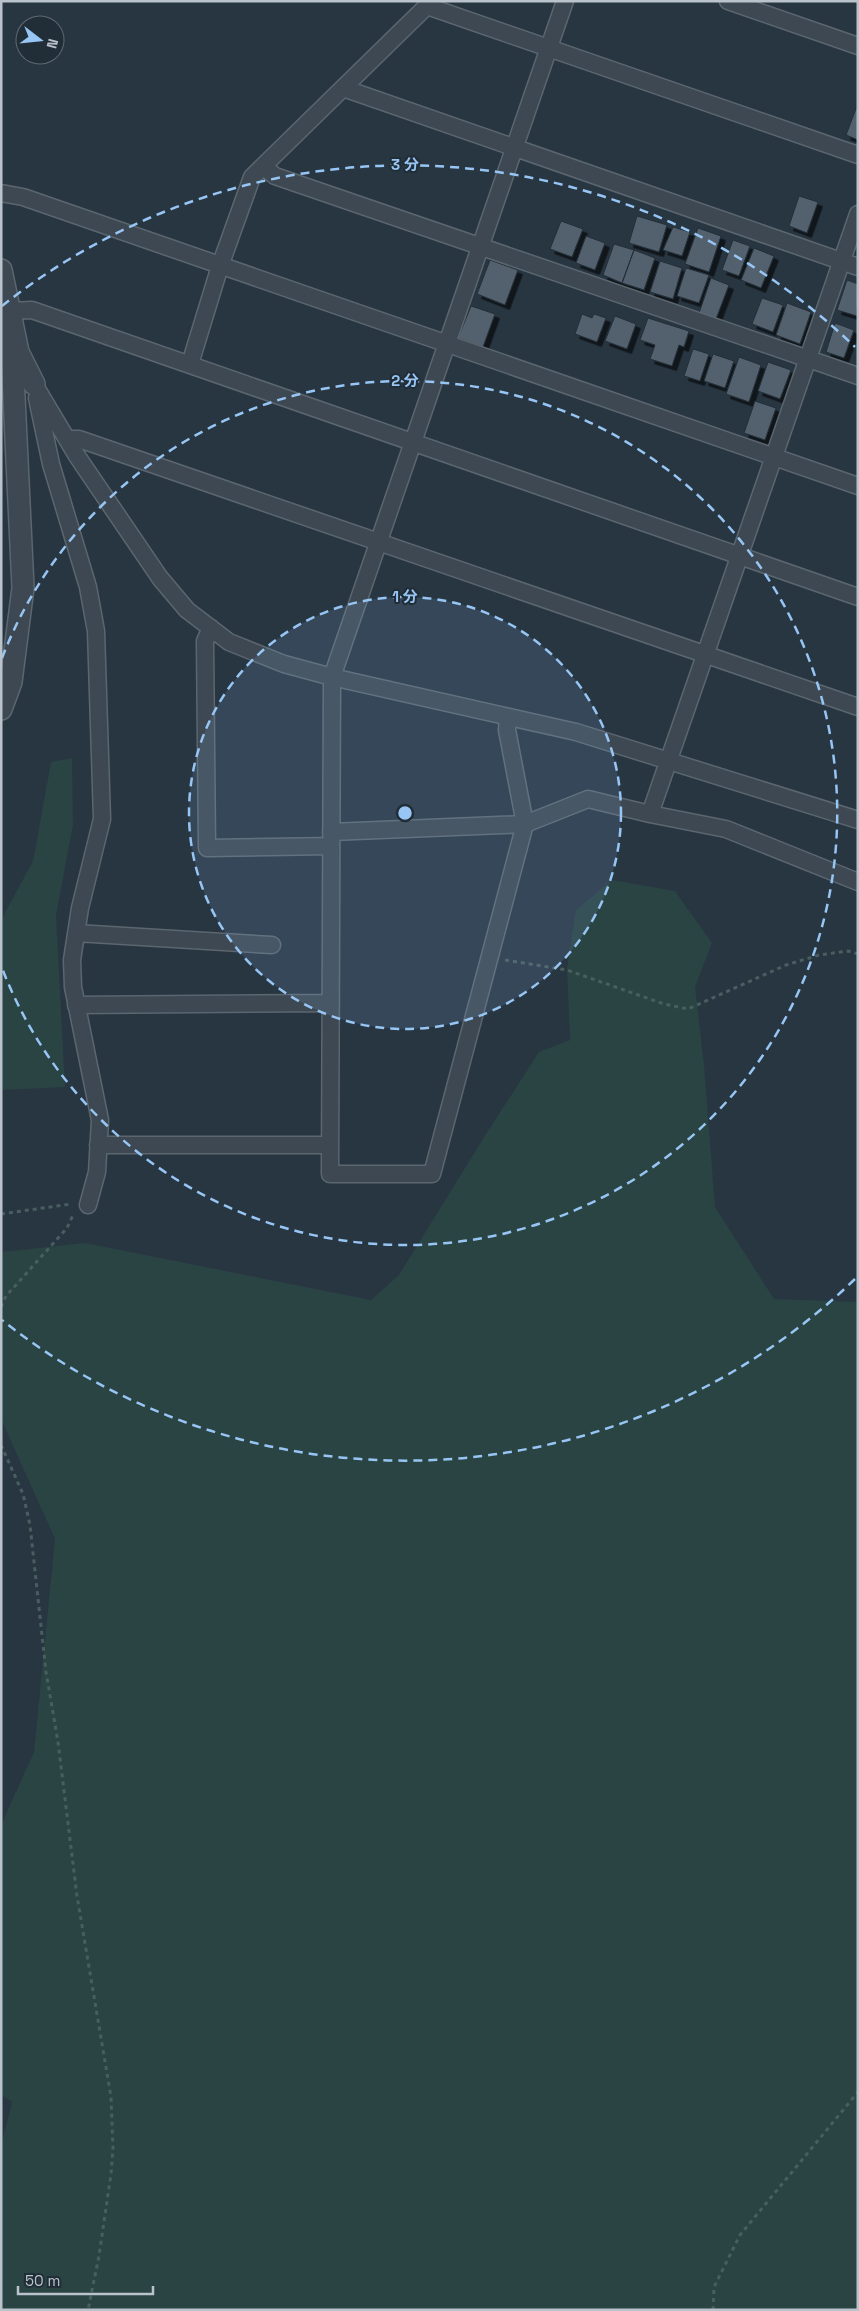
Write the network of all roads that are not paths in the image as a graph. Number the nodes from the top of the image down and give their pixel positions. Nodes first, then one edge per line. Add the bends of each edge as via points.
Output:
1 (565, 1) edge
2 (728, 1) edge
3 (429, 4) edge
4 (858, 46) edge
5 (549, 48) junction
6 (343, 88) junction
7 (515, 148) junction
8 (858, 155) edge
9 (263, 166) junction
10 (1, 193) edge
11 (858, 214) edge
12 (481, 246) junction
13 (842, 261) junction
14 (220, 266) junction
15 (858, 267) edge
16 (1, 270) edge
17 (10, 311) junction
18 (446, 345) junction
19 (808, 359) junction
20 (190, 364) junction
21 (858, 376) edge
22 (34, 384) junction
23 (67, 439) junction
24 (413, 442) junction
25 (774, 457) junction
26 (858, 486) edge
27 (379, 541) junction
28 (740, 556) junction
29 (858, 597) edge
30 (211, 628) junction
31 (706, 654) junction
32 (332, 677) junction
33 (858, 708) edge
34 (1, 709) edge
35 (508, 717) junction
36 (669, 761) junction
37 (650, 814) junction
38 (858, 820) edge
39 (525, 824) junction
40 (331, 839) junction
41 (858, 882) edge
42 (76, 933) junction
43 (272, 945) dead end
44 (331, 1003) junction
45 (76, 1005) junction
46 (98, 1145) junction
47 (330, 1145) junction
48 (85, 1203) road end

1 - 5 street
2 - 4 street
3 - 5 street
3 - 6 street
5 - 7 street
5 - 8 street
6 - 7 street
6 - 9 street
7 - 12 street
7 - 13 street
9 - 12 street via 275,176
9 - 14 street via 252,176
10 - 14 street via 23,197
11 - 13 street
12 - 18 street
12 - 19 street
13 - 15 street
13 - 19 street
14 - 18 street
14 - 20 street
16 - 17 street
17 - 20 street via 32,310
17 - 22 street via 18,352
17 - 34 street via 23,588 11,682
18 - 24 street
18 - 25 street
19 - 21 street
19 - 25 street
20 - 24 street
22 - 23 street
22 - 42 street via 51,464 88,586 96,632 102,819
23 - 27 street via 79,439
23 - 30 street via 160,578 187,610
24 - 27 street
24 - 28 street
25 - 26 street
25 - 28 street
27 - 31 street
27 - 32 street
28 - 29 street
28 - 31 street
30 - 32 street via 229,642 284,664
30 - 40 street via 205,641 207,848
31 - 33 street
31 - 36 street
32 - 35 street
32 - 40 street
35 - 36 street via 576,732
35 - 39 street via 507,730
36 - 37 street
36 - 38 street
37 - 39 street via 588,799
37 - 41 street via 726,829
39 - 40 street
39 - 47 street via 432,1174 330,1174
40 - 44 street
42 - 43 street
42 - 45 street via 72,986
44 - 45 street
44 - 47 street
45 - 46 street via 100,1120
46 - 47 street
46 - 48 street via 97,1172

